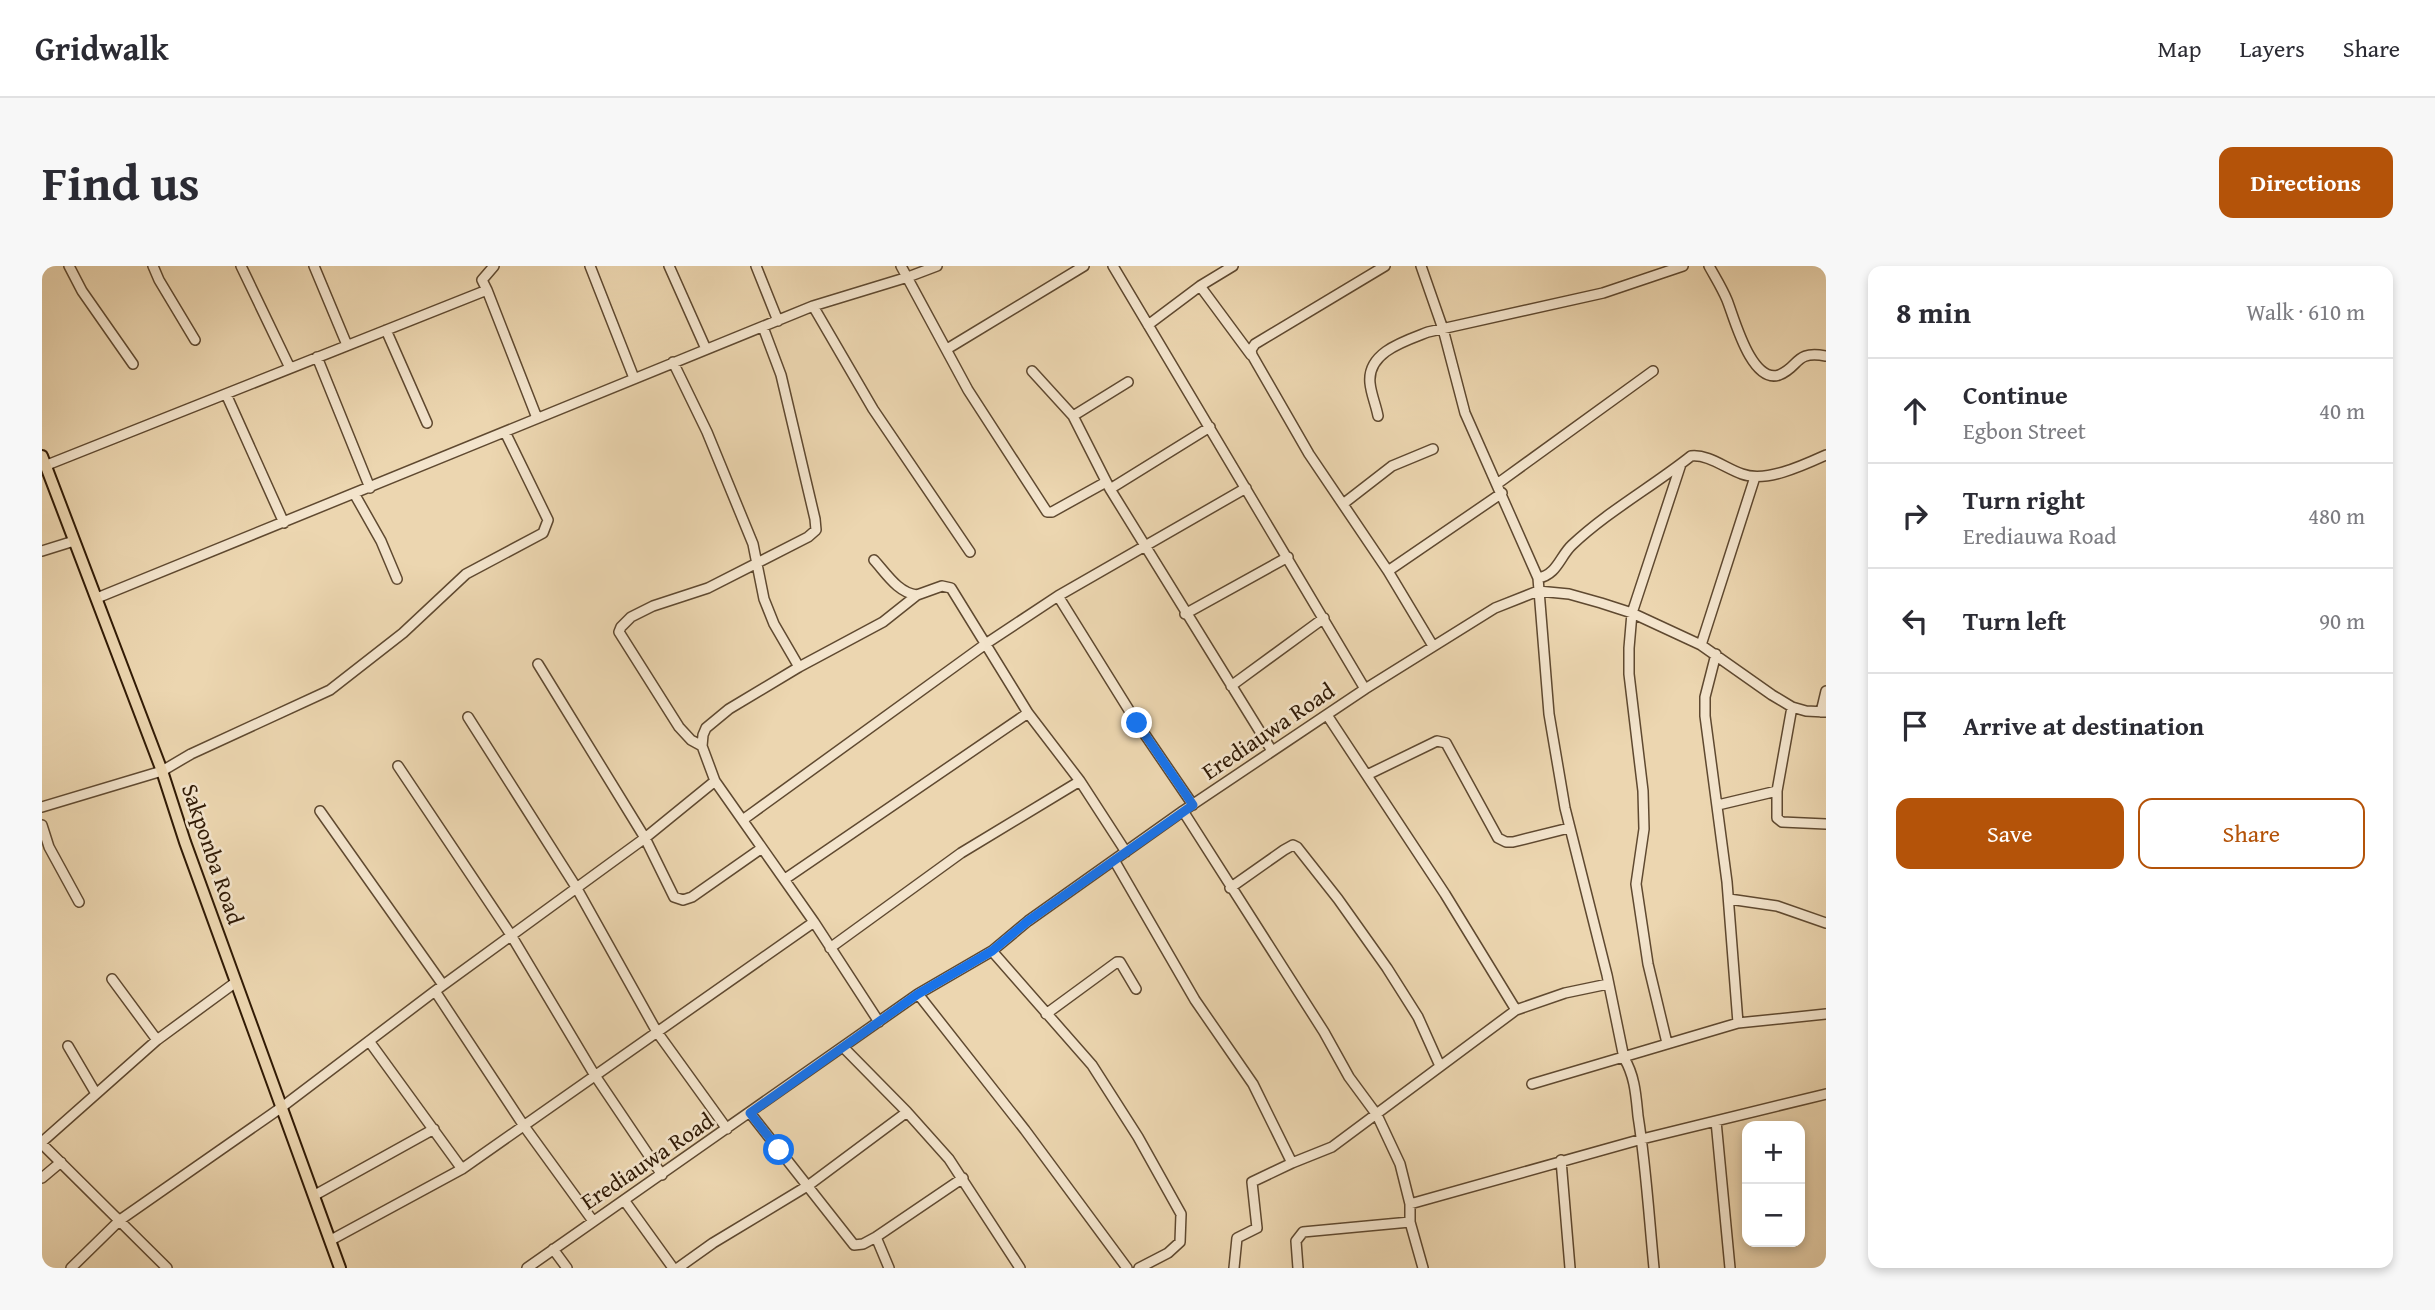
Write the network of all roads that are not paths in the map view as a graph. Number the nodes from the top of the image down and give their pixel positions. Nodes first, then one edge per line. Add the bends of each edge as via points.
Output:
1 (69, 266) edge
2 (153, 266) edge
3 (241, 266) edge
4 (314, 266) edge
5 (494, 266) edge
6 (590, 266) edge
7 (669, 266) edge
8 (756, 266) edge
9 (901, 266) edge
10 (937, 266) edge
11 (1084, 266) edge
12 (1114, 266) edge
13 (1233, 266) edge
14 (1385, 266) edge
15 (1421, 266) edge
16 (1683, 266) edge
17 (1724, 266) edge
18 (1710, 267) edge
19 (908, 277) junction
20 (1200, 286) junction
21 (487, 290) junction
22 (813, 306) junction
23 (778, 321) junction
24 (1148, 325) junction
25 (763, 327) junction
26 (1443, 329) junction
27 (386, 330) junction
28 (195, 340) dead end
29 (347, 345) junction
30 (706, 349) junction
31 (947, 349) junction
32 (1252, 355) junction
33 (1826, 356) edge
34 (317, 357) junction
35 (673, 362) junction
36 (133, 364) dead end
37 (290, 368) junction
38 (1032, 371) dead end
39 (1653, 371) dead end
40 (634, 378) junction
41 (1128, 382) dead end
42 (226, 394) junction
43 (1073, 416) junction
44 (1378, 416) dead end
45 (537, 418) junction
46 (427, 423) dead end
47 (1210, 427) junction
48 (505, 432) junction
49 (1433, 449) dead end
50 (1826, 455) edge
51 (45, 460) edge
52 (1681, 464) junction
53 (1755, 477) junction
54 (1497, 484) junction
55 (1108, 486) junction
56 (370, 488) junction
57 (1246, 488) junction
58 (1502, 494) junction
59 (355, 495) junction
60 (1343, 504) junction
61 (284, 523) junction
62 (75, 541) junction
63 (1144, 546) junction
64 (42, 551) edge
65 (970, 552) dead end
66 (1288, 557) junction
67 (874, 560) dead end
68 (757, 563) junction
69 (1388, 571) junction
70 (1538, 578) junction
71 (397, 579) dead end
72 (1538, 592) junction
73 (917, 595) junction
74 (1059, 596) junction
75 (97, 598) junction
76 (1632, 613) junction
77 (1185, 614) junction
78 (1324, 618) junction
79 (987, 643) junction
80 (1701, 645) junction
81 (1433, 646) junction
82 (1716, 654) junction
83 (538, 664) dead end
84 (799, 667) junction
85 (1231, 686) junction
86 (1365, 689) junction
87 (1826, 691) edge
88 (1792, 707) junction
89 (1823, 712) edge
90 (1028, 713) junction
91 (1327, 715) junction
92 (468, 717) dead end
93 (702, 746) junction
94 (1272, 751) junction
95 (398, 766) dead end
96 (162, 771) junction
97 (1367, 775) junction
98 (715, 781) junction
99 (1080, 781) junction
100 (1777, 790) junction
101 (1193, 805) junction
102 (1718, 805) junction
103 (42, 807) edge
104 (320, 811) dead end
105 (1183, 811) junction
106 (744, 819) junction
107 (1826, 824) edge
108 (42, 825) edge
109 (1569, 828) junction
110 (645, 838) junction
111 (762, 848) junction
112 (1126, 852) junction
113 (1114, 860) junction
114 (785, 879) junction
115 (576, 887) junction
116 (1230, 888) junction
117 (1729, 899) junction
118 (79, 902) dead end
119 (814, 922) junction
120 (1826, 923) edge
121 (511, 934) junction
122 (830, 948) junction
123 (992, 951) junction
124 (112, 979) dead end
125 (236, 982) junction
126 (1608, 984) junction
127 (439, 988) junction
128 (1136, 989) dead end
129 (918, 994) junction
130 (1516, 1010) junction
131 (1046, 1014) junction
132 (1826, 1014) edge
133 (879, 1021) junction
134 (1738, 1023) junction
135 (657, 1032) junction
136 (157, 1040) junction
137 (369, 1041) junction
138 (1667, 1043) junction
139 (68, 1046) dead end
140 (843, 1047) junction
141 (1624, 1058) junction
142 (1440, 1066) junction
143 (594, 1074) junction
144 (1532, 1084) dead end
145 (95, 1092) junction
146 (1826, 1094) edge
147 (282, 1107) junction
148 (907, 1112) junction
149 (750, 1113) junction
150 (1377, 1115) junction
151 (1716, 1121) junction
152 (524, 1126) junction
153 (434, 1129) junction
154 (727, 1129) junction
155 (1642, 1139) junction
156 (42, 1143) edge
157 (1562, 1160) junction
158 (61, 1162) junction
159 (1292, 1163) junction
160 (463, 1169) junction
161 (662, 1175) junction
162 (42, 1178) edge
163 (963, 1178) junction
164 (809, 1185) junction
165 (315, 1195) junction
166 (624, 1200) junction
167 (1410, 1204) junction
168 (120, 1220) junction
169 (593, 1221) junction
170 (1410, 1222) junction
171 (876, 1237) junction
172 (331, 1240) junction
173 (553, 1249) junction
174 (71, 1268) edge
175 (167, 1268) edge
176 (340, 1268) edge
177 (527, 1268) edge
178 (567, 1268) edge
179 (675, 1268) edge
180 (890, 1268) edge
181 (1020, 1268) edge
182 (1127, 1268) edge
183 (1139, 1268) edge
184 (1234, 1268) edge
185 (1298, 1268) edge
186 (1423, 1268) edge
187 (1570, 1268) edge
188 (1654, 1268) edge
189 (1730, 1268) edge

1 - 36 street
2 - 28 street
3 - 37 street
4 - 29 street
5 - 21 street via 482,280
6 - 40 street
7 - 30 street
8 - 23 street
9 - 19 street
10 - 19 street
11 - 31 street
12 - 24 street
13 - 20 street
14 - 32 street via 1255,344
15 - 26 street
16 - 26 street via 1603,293
17 - 18 street
18 - 33 street via 1742,343 1759,369 1780,374 1803,356
19 - 22 street
19 - 31 street
20 - 24 street
20 - 32 street
21 - 27 street
21 - 45 street
22 - 23 street
22 - 65 street via 873,409
23 - 25 street
24 - 47 street
25 - 30 street
25 - 68 street via 781,375 816,530
26 - 44 street via 1403,342 1379,356 1370,382
26 - 54 street via 1465,413
27 - 29 street
27 - 46 street
29 - 34 street
30 - 35 street
31 - 55 street via 968,390 1047,512
32 - 60 street
34 - 37 street
34 - 56 street
35 - 40 street
35 - 68 street via 707,432
37 - 42 street
38 - 43 street
39 - 54 street
40 - 45 street
41 - 43 street
42 - 51 street
42 - 61 street
43 - 55 street
45 - 48 street
47 - 55 street
47 - 57 street
48 - 56 street
48 - 96 street via 548,520 543,533 466,574 403,633 330,690
49 - 60 street via 1392,466
50 - 53 street via 1795,470
51 - 62 main road, Sakponba Road
52 - 53 street via 1700,455
52 - 70 street via 1584,533 1553,571
52 - 76 street
53 - 80 street
54 - 58 street
55 - 63 street
56 - 59 street
57 - 63 street
57 - 66 street
58 - 69 street
58 - 70 street
59 - 61 street
59 - 71 street via 382,541
60 - 69 street
61 - 75 street
62 - 64 street
62 - 75 main road, Sakponba Road
63 - 74 street
63 - 77 street
66 - 77 street
66 - 78 street
67 - 73 street via 901,589
68 - 84 street via 774,624
68 - 93 street via 708,588 653,606 631,617 619,632 679,727
69 - 81 street
70 - 72 street
72 - 76 street, Erediauwa Road via 1569,594
72 - 81 street, Erediauwa Road via 1495,608
72 - 109 street via 1549,714
73 - 79 street via 942,586 951,588
73 - 84 street via 883,622
74 - 79 street
74 - 101 street
75 - 96 main road, Sakponba Road
76 - 80 street, Erediauwa Road
76 - 138 street via 1629,674 1644,829 1636,884 1648,964
77 - 85 street
78 - 85 street
78 - 86 street
79 - 90 street
79 - 106 street
80 - 82 street, Erediauwa Road
81 - 86 street, Erediauwa Road
82 - 88 street, Erediauwa Road
82 - 102 street via 1705,707
83 - 110 street
84 - 93 street via 729,709 706,728
85 - 94 street
86 - 91 street, Erediauwa Road
87 - 89 street
88 - 89 street, Erediauwa Road
88 - 100 street
90 - 99 street
90 - 114 street
91 - 94 street, Erediauwa Road
91 - 97 street
92 - 115 street
93 - 98 street
94 - 101 street, Erediauwa Road
95 - 121 street
96 - 103 street
96 - 125 main road, Sakponba Road
97 - 109 street via 1437,741 1446,743 1498,838 1513,842
97 - 130 street
98 - 106 street
98 - 110 street
99 - 112 street
99 - 122 street via 961,853
100 - 102 street
100 - 107 street via 1779,820
101 - 105 street, Erediauwa Road
102 - 117 street
104 - 127 street
105 - 112 street, Erediauwa Road
105 - 116 street
106 - 111 street
108 - 118 street
109 - 126 street
110 - 111 street via 674,897 683,900
110 - 115 street
111 - 114 street
112 - 113 street, Erediauwa Road
113 - 123 street, Erediauwa Road
113 - 159 street via 1195,1000 1254,1084
114 - 119 street
115 - 121 street
115 - 135 street
116 - 142 street via 1284,850 1297,847 1387,968 1418,1017
116 - 150 street
117 - 120 street via 1777,906
117 - 134 street
119 - 122 street
119 - 135 street
121 - 127 street
121 - 143 street
122 - 133 street
123 - 129 street, Erediauwa Road
123 - 131 street
124 - 136 street
125 - 136 street
125 - 147 main road, Sakponba Road
126 - 130 street
126 - 141 street
127 - 137 street
127 - 152 street
128 - 131 street via 1117,961
129 - 133 street, Erediauwa Road
129 - 182 street
130 - 142 street
131 - 183 street via 1092,1065 1181,1214 1180,1242
132 - 134 street
133 - 140 street, Erediauwa Road
134 - 138 street
135 - 143 street
135 - 154 street
136 - 145 street
137 - 147 street
137 - 153 street
138 - 141 street
139 - 145 street
140 - 148 street
140 - 149 street, Erediauwa Road
141 - 144 street
141 - 155 street via 1634,1086
142 - 150 street
143 - 152 street
143 - 161 street
145 - 156 street
146 - 151 street
147 - 165 main road, Sakponba Road
147 - 168 street
148 - 163 street
148 - 164 street
149 - 154 street, Erediauwa Road
149 - 164 street
150 - 159 street via 1332,1147
150 - 167 street via 1400,1164
151 - 155 street
151 - 189 street
152 - 160 street
152 - 169 street
153 - 160 street
153 - 165 street
154 - 161 street, Erediauwa Road
155 - 157 street
155 - 188 street
156 - 158 street
157 - 167 street
157 - 187 street
158 - 162 street
158 - 168 street
159 - 184 street via 1252,1182 1257,1228 1237,1238
160 - 172 street
161 - 166 street, Erediauwa Road
163 - 171 street
163 - 181 street
164 - 171 street via 854,1245
164 - 179 street
165 - 172 main road, Sakponba Road
166 - 169 street, Erediauwa Road
166 - 179 street
167 - 170 street
168 - 174 street
168 - 175 street
169 - 173 street, Erediauwa Road
170 - 185 street via 1303,1232 1296,1241
170 - 186 street
171 - 180 street
172 - 176 main road, Sakponba Road
173 - 177 street, Erediauwa Road
173 - 178 street

